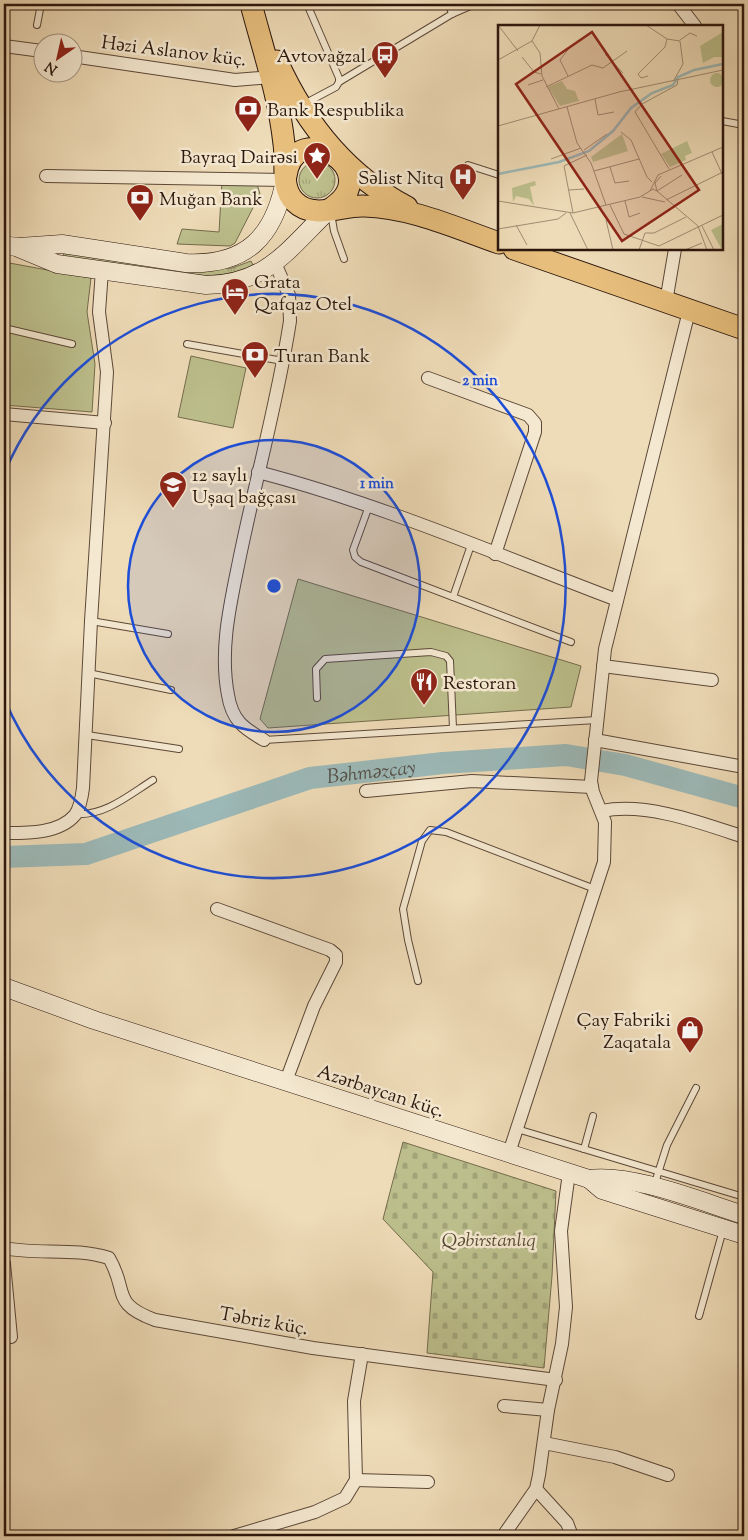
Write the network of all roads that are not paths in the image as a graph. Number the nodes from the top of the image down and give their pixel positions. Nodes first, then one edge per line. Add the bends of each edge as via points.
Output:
1 (40, 4) edge
2 (251, 4) edge
3 (307, 4) edge
4 (449, 4) edge
5 (474, 4) edge
6 (678, 4) edge
7 (452, 14) junction
8 (37, 25) dead end
9 (694, 25) edge
10 (4, 46) edge
11 (32, 50) edge
12 (82, 57) edge
13 (271, 77) junction
14 (339, 82) junction
15 (300, 106) junction
16 (723, 121) edge
17 (744, 124) edge
18 (338, 156) junction
19 (468, 165) dead end
20 (498, 175) edge
21 (46, 176) dead end
22 (285, 180) junction
23 (330, 209) junction
24 (429, 219) junction
25 (498, 244) edge
26 (10, 246) edge
27 (520, 250) edge
28 (675, 250) edge
29 (550, 255) edge
30 (344, 259) dead end
31 (275, 263) junction
32 (102, 270) junction
33 (666, 302) junction
34 (689, 311) junction
35 (4, 328) edge
36 (744, 329) edge
37 (72, 344) dead end
38 (187, 344) dead end
39 (283, 361) junction
40 (428, 378) dead end
41 (4, 414) edge
42 (105, 423) junction
43 (258, 472) junction
44 (369, 506) junction
45 (471, 545) junction
46 (495, 554) junction
47 (453, 597) junction
48 (617, 600) junction
49 (91, 622) junction
50 (168, 634) dead end
51 (571, 642) dead end
52 (603, 666) junction
53 (88, 673) junction
54 (712, 680) dead end
55 (171, 690) dead end
56 (317, 698) dead end
57 (597, 720) junction
58 (453, 728) junction
59 (86, 734) junction
60 (264, 740) joint
61 (595, 743) junction
62 (178, 749) dead end
63 (744, 767) edge
64 (153, 780) dead end
65 (592, 784) junction
66 (366, 791) dead end
67 (602, 811) junction
68 (76, 814) junction
69 (4, 833) edge
70 (744, 837) edge
71 (596, 889) junction
72 (217, 909) dead end
73 (418, 981) dead end
74 (4, 987) edge
75 (286, 1081) junction
76 (696, 1088) dead end
77 (593, 1116) dead end
78 (517, 1128) junction
79 (584, 1149) junction
80 (509, 1153) junction
81 (569, 1173) junction
82 (589, 1179) junction
83 (656, 1179) junction
84 (744, 1197) edge
85 (737, 1213) edge
86 (724, 1229) junction
87 (744, 1235) edge
88 (4, 1248) edge
89 (4, 1264) edge
90 (699, 1316) dead end
91 (11, 1337) dead end
92 (362, 1354) junction
93 (556, 1380) junction
94 (504, 1406) dead end
95 (548, 1410) junction
96 (544, 1443) junction
97 (668, 1475) dead end
98 (356, 1480) junction
99 (428, 1482) dead end
100 (536, 1489) junction
101 (234, 1536) edge
102 (503, 1536) edge
103 (572, 1536) edge

1 - 8 lane
2 - 13 highway
2 - 15 highway
3 - 14 lane
4 - 7 lane
5 - 7 lane
6 - 9 street
7 - 14 lane
10 - 11 street
12 - 13 street, Həzi Aslanov küç. via 234,80
13 - 22 highway via 281,120
14 - 15 lane via 336,87
15 - 18 highway
16 - 17 lane
18 - 22 highway via 322,148 304,151 290,162
18 - 23 highway via 348,171 349,180 344,197
18 - 24 highway via 380,191
19 - 20 lane
21 - 22 street
22 - 23 highway via 290,197 296,204 312,211
22 - 26 main road via 282,197 268,229 244,253 225,261 186,263 62,244
23 - 24 highway via 373,206
23 - 30 lane
23 - 31 main road
24 - 25 highway
26 - 32 main road via 57,264
27 - 29 highway
28 - 33 street
29 - 33 highway
31 - 32 main road via 243,281 206,285
31 - 39 street via 291,305
32 - 42 street via 98,299 107,357
33 - 34 highway
34 - 36 highway
34 - 48 street
35 - 37 lane
38 - 39 lane
39 - 43 street
40 - 46 street via 528,415 535,422 536,432
41 - 42 street
42 - 49 street
43 - 44 street
43 - 60 street via 228,615 225,663 228,696 238,721 242,728
44 - 45 street
44 - 47 lane via 353,550 356,557 361,562
45 - 46 street
45 - 47 lane
46 - 48 street
47 - 51 lane
48 - 52 street
49 - 50 lane
49 - 53 street
52 - 54 street
52 - 57 street
53 - 55 lane
53 - 59 street
56 - 58 lane via 316,669 325,660 431,652 446,656 450,661
57 - 58 lane
57 - 61 street
58 - 60 lane
59 - 62 lane
59 - 68 street via 83,788
61 - 63 street
61 - 65 street
64 - 68 lane via 100,812
65 - 66 street via 472,781
65 - 67 street
67 - 70 street via 636,809
67 - 71 street via 606,835 604,862
68 - 69 street via 63,824 37,832
71 - 73 lane via 446,832 430,830 422,841 403,909
71 - 78 street
72 - 75 street via 330,950 336,955 336,962 314,1006
74 - 75 main road, Azərbaycan küç. via 94,1020
75 - 80 main road, Azərbaycan küç.
76 - 83 lane via 667,1145
77 - 79 lane
78 - 79 lane
78 - 80 street
79 - 83 lane
80 - 81 main road, Azərbaycan küç.
81 - 82 main road, Azərbaycan küç.
81 - 93 street via 561,1231 566,1307
82 - 83 main road via 606,1176
82 - 86 main road, Azərbaycan küç. via 602,1190
83 - 84 lane
83 - 85 main road
85 - 86 main road
86 - 87 main road, Azərbaycan küç.
86 - 90 lane
88 - 92 street, Təbriz küç. via 93,1253 109,1258 117,1271 122,1297 134,1312 155,1320
89 - 91 street
92 - 93 street, Təbriz küç.
92 - 98 street via 354,1401
93 - 95 street
94 - 95 street
95 - 96 street
96 - 97 street via 615,1458
96 - 100 street
98 - 99 street
98 - 101 street via 345,1498 315,1512
100 - 102 street
100 - 103 street via 567,1523

